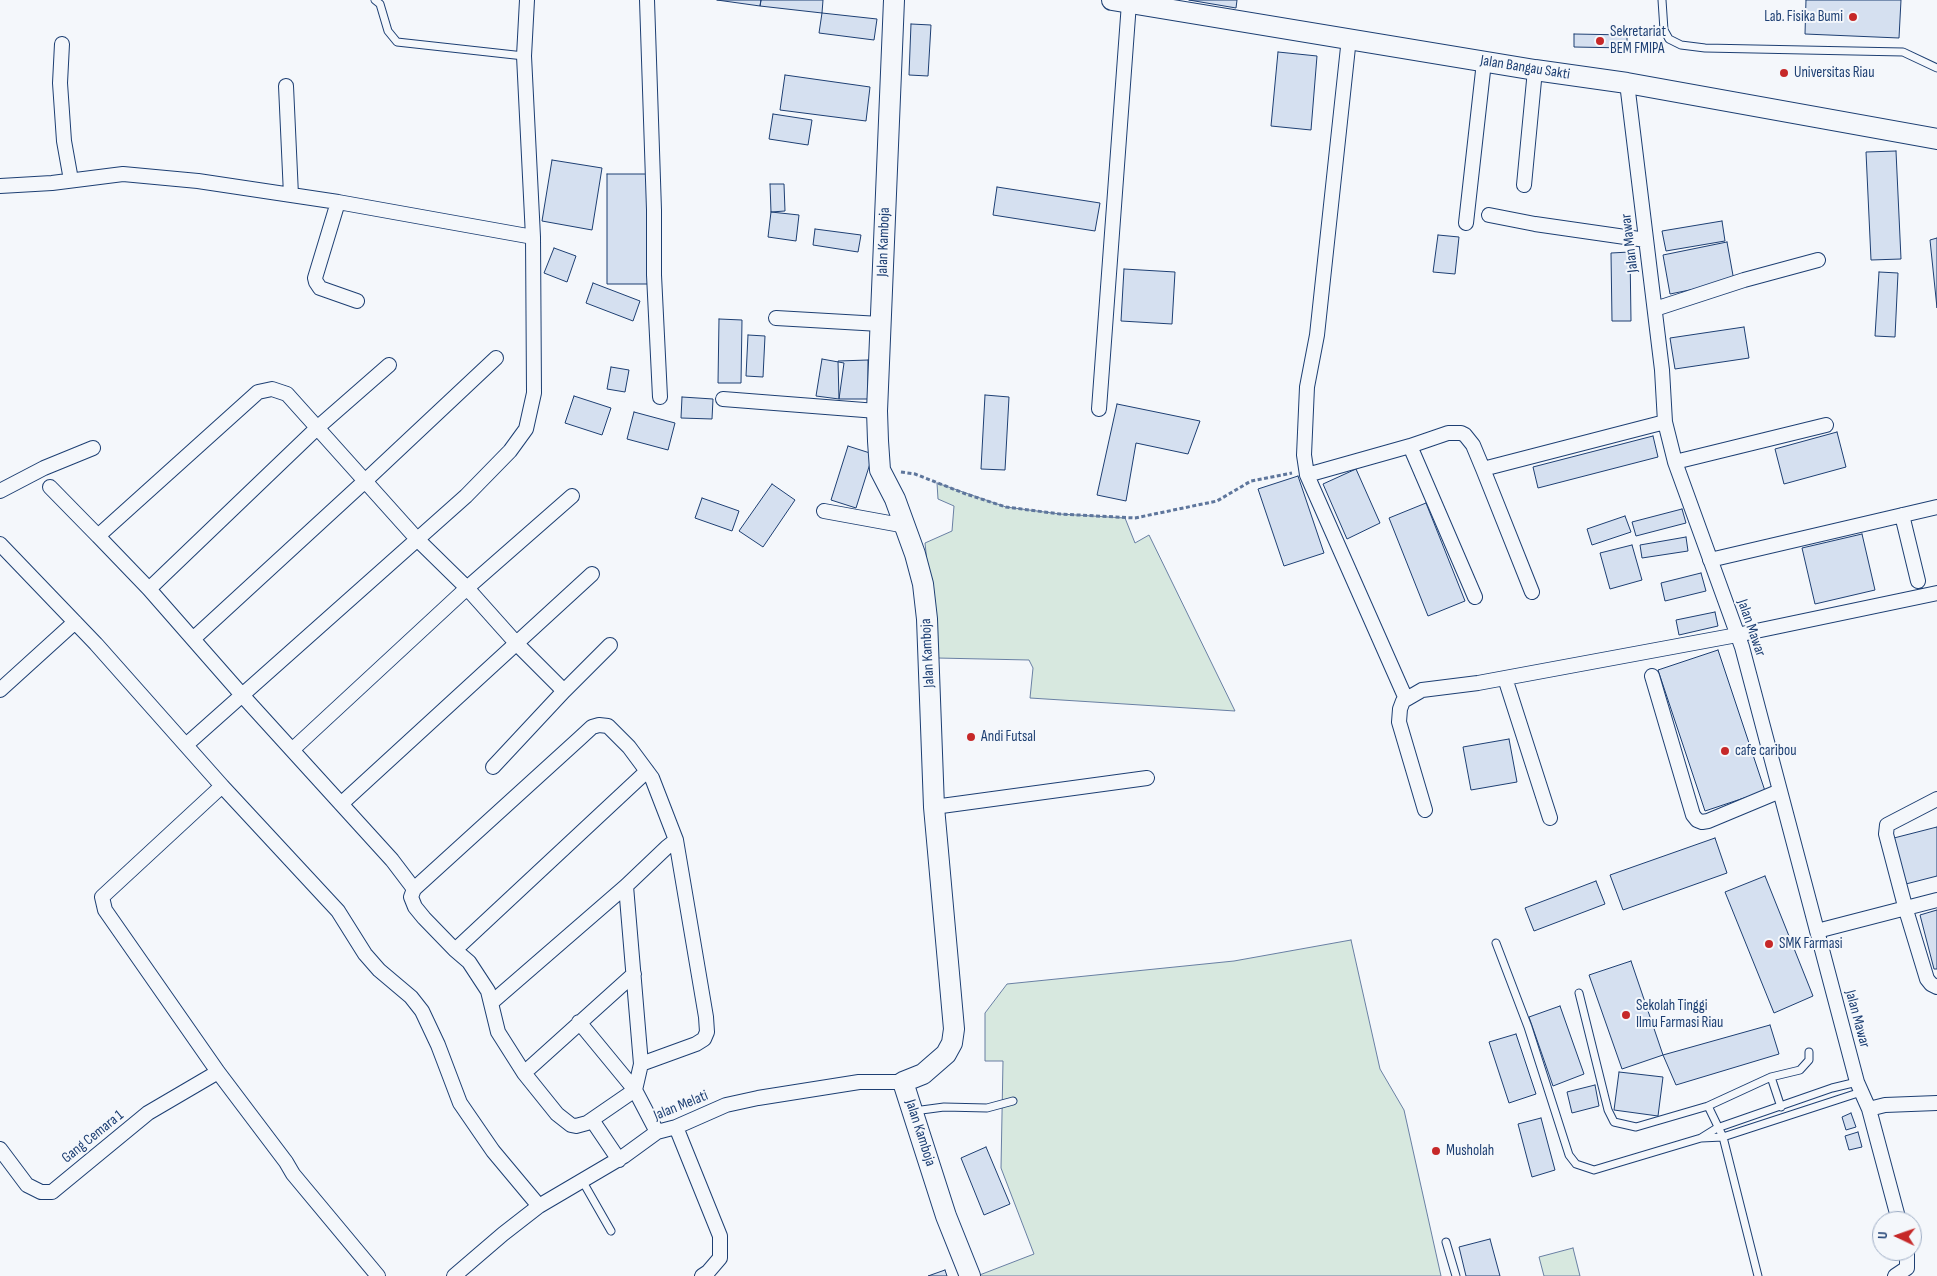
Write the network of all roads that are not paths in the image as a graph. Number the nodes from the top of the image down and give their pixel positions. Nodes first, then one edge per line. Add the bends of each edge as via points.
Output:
1 (375, 0) edge
2 (526, 0) edge
3 (647, 0) edge
4 (894, 0) edge
5 (1662, 0) edge
6 (1120, 1) edge
7 (1349, 38) junction
8 (62, 44) dead end
9 (524, 56) junction
10 (1484, 62) junction
11 (1937, 68) edge
12 (1535, 70) junction
13 (1627, 83) junction
14 (286, 86) dead end
15 (1937, 139) edge
16 (71, 180) junction
17 (1524, 185) dead end
18 (0, 186) edge
19 (291, 195) junction
20 (338, 202) junction
21 (1489, 215) dead end
22 (1466, 223) dead end
23 (533, 237) junction
24 (1646, 240) junction
25 (1818, 260) dead end
26 (357, 301) dead end
27 (1655, 310) junction
28 (776, 318) dead end
29 (880, 324) junction
30 (496, 358) dead end
31 (389, 365) dead end
32 (660, 397) dead end
33 (723, 399) dead end
34 (1099, 409) dead end
35 (877, 411) junction
36 (1665, 422) junction
37 (1826, 425) dead end
38 (317, 428) junction
39 (1410, 446) junction
40 (93, 448) dead end
41 (1675, 462) junction
42 (1484, 469) junction
43 (1307, 472) junction
44 (365, 481) junction
45 (50, 487) dead end
46 (0, 491) edge
47 (572, 496) dead end
48 (1937, 507) edge
49 (824, 511) dead end
50 (1902, 515) junction
51 (906, 526) junction
52 (98, 536) junction
53 (417, 539) junction
54 (0, 544) edge
55 (1710, 560) junction
56 (592, 574) dead end
57 (1918, 581) dead end
58 (149, 588) junction
59 (467, 588) junction
60 (1532, 592) dead end
61 (1937, 593) edge
62 (1475, 597) dead end
63 (75, 622) junction
64 (1737, 636) junction
65 (193, 639) junction
66 (517, 644) junction
67 (610, 645) dead end
68 (1652, 676) dead end
69 (1505, 678) junction
70 (0, 690) edge
71 (564, 691) junction
72 (242, 695) junction
73 (1406, 699) junction
74 (186, 745) junction
75 (292, 750) junction
76 (493, 767) dead end
77 (647, 770) junction
78 (1147, 778) dead end
79 (222, 786) junction
80 (1780, 791) junction
81 (1937, 799) edge
82 (341, 804) junction
83 (934, 807) junction
84 (1425, 810) dead end
85 (1550, 818) dead end
86 (676, 840) junction
87 (626, 886) junction
88 (414, 889) junction
89 (1937, 900) edge
90 (1906, 910) junction
91 (1817, 931) junction
92 (1496, 944) dead end
93 (455, 950) junction
94 (634, 974) junction
95 (1937, 987) edge
96 (1579, 992) dead end
97 (491, 1003) junction
98 (579, 1022) junction
99 (1809, 1052) dead end
100 (641, 1064) junction
101 (218, 1072) junction
102 (524, 1073) junction
103 (1771, 1077) junction
104 (903, 1082) junction
105 (1859, 1087) junction
106 (635, 1090) junction
107 (1013, 1100) dead end
108 (1937, 1103) edge
109 (1708, 1106) junction
110 (1781, 1107) junction
111 (1869, 1109) junction
112 (914, 1111) junction
113 (592, 1120) junction
114 (676, 1127) junction
115 (1718, 1128) junction
116 (657, 1132) junction
117 (1701, 1138) junction
118 (1723, 1138) junction
119 (0, 1149) edge
120 (619, 1160) junction
121 (583, 1182) junction
122 (539, 1206) junction
123 (1896, 1211) edge
124 (611, 1231) dead end
125 (1446, 1242) dead end
126 (1906, 1261) edge
127 (378, 1276) edge
128 (454, 1276) edge
129 (702, 1276) edge
130 (970, 1276) edge
131 (1456, 1276) edge
132 (1758, 1276) edge
133 (1894, 1276) edge

1 - 9 lane via 380,4 388,31 397,42
2 - 9 street
3 - 32 street
4 - 29 street, Jalan Kamboja
5 - 11 lane via 1664,30 1669,39 1681,45 1904,52
6 - 7 street, Jalan Bangau Sakti
6 - 34 street
7 - 10 street, Jalan Bangau Sakti
7 - 43 street via 1317,335 1307,387 1304,456
8 - 16 street via 60,84 64,141
9 - 23 street
10 - 12 street, Jalan Bangau Sakti
10 - 22 street
12 - 13 street, Jalan Bangau Sakti
12 - 17 street
13 - 15 street, Jalan Bangau Sakti
13 - 24 street, Jalan Mawar
14 - 19 street
16 - 18 street
16 - 19 street via 123,174
19 - 20 street
20 - 23 street
20 - 26 street via 315,278 320,288
21 - 24 street
23 - 53 street via 534,393 526,429 510,451 466,496
24 - 27 street, Jalan Mawar
25 - 27 street via 1744,280
27 - 36 street, Jalan Mawar
28 - 29 street
29 - 35 street, Jalan Kamboja
30 - 44 street
31 - 38 street
33 - 35 street
35 - 51 street, Jalan Kamboja via 880,470
36 - 41 street, Jalan Mawar
36 - 42 street
37 - 41 street
38 - 44 street
38 - 52 street via 287,394 272,389 258,392
38 - 58 street
39 - 42 street via 1448,433 1461,433 1473,445
39 - 43 street
39 - 62 street
40 - 46 street
41 - 55 street, Jalan Mawar
42 - 60 street
43 - 73 street
44 - 53 street
44 - 65 street
45 - 52 street
47 - 59 street
48 - 50 street
49 - 51 street
50 - 55 street
50 - 57 street
51 - 83 street, Jalan Kamboja via 923,584 927,619
52 - 58 street
53 - 59 street
53 - 72 street
54 - 63 street
55 - 64 street, Jalan Mawar
56 - 66 street
58 - 65 street
59 - 66 street
59 - 75 street
61 - 64 street
63 - 70 street
63 - 74 street
64 - 69 street
64 - 80 street, Jalan Mawar
65 - 72 street
66 - 71 street
66 - 82 street
67 - 71 street
68 - 80 street via 1697,820 1708,821
69 - 73 street via 1422,690
69 - 85 street
71 - 76 street
72 - 74 street
72 - 75 street
73 - 84 street via 1400,709 1399,722
74 - 79 street
75 - 82 street
77 - 86 street
77 - 88 street via 630,747 608,726 592,727
77 - 93 street
78 - 83 street
79 - 101 street via 102,897 105,910
79 - 122 street via 338,911 369,960 422,1011 460,1103 492,1151
80 - 91 street, Jalan Mawar
81 - 90 street via 1887,826 1886,834
82 - 88 street
83 - 104 street, Jalan Kamboja via 954,1029 946,1054 923,1074
86 - 87 street
86 - 100 street via 707,1032 704,1039 696,1044
87 - 94 street
87 - 97 street
88 - 93 street via 411,897 415,907
89 - 90 street
90 - 91 street
90 - 95 street via 1927,979
91 - 105 street, Jalan Mawar
92 - 117 lane via 1528,1027 1569,1155 1576,1164 1594,1170
93 - 97 street via 469,962 488,991
94 - 98 street
94 - 100 street
96 - 109 lane via 1608,1110 1614,1122 1636,1127
97 - 102 street via 498,1032
98 - 102 street
98 - 106 street
99 - 103 lane via 1809,1060 1800,1070
100 - 106 street
101 - 119 street, Gang Cemara 1 via 148,1114 52,1192 41,1192 27,1185
101 - 127 street via 293,1174
102 - 113 street via 564,1121 576,1126
103 - 109 lane
103 - 110 lane
104 - 112 street, Jalan Kamboja
104 - 114 street, Jalan Melati via 859,1082 758,1098 726,1105
105 - 110 lane via 1832,1088
105 - 111 street, Jalan Mawar
105 - 118 lane
106 - 113 street
106 - 116 street
107 - 112 lane via 987,1108 944,1107
108 - 111 street
109 - 115 lane
110 - 115 lane
111 - 123 street, Jalan Mawar
112 - 130 street, Jalan Kamboja via 946,1216
113 - 120 street
114 - 116 street, Jalan Melati
114 - 129 street via 720,1236 720,1258
115 - 117 lane
115 - 118 lane
116 - 120 street, Jalan Melati
117 - 118 lane
118 - 132 lane
120 - 121 street, Jalan Melati
121 - 122 street, Jalan Melati
121 - 124 lane
122 - 128 street, Jalan Melati
125 - 131 lane
126 - 133 street via 1906,1268

